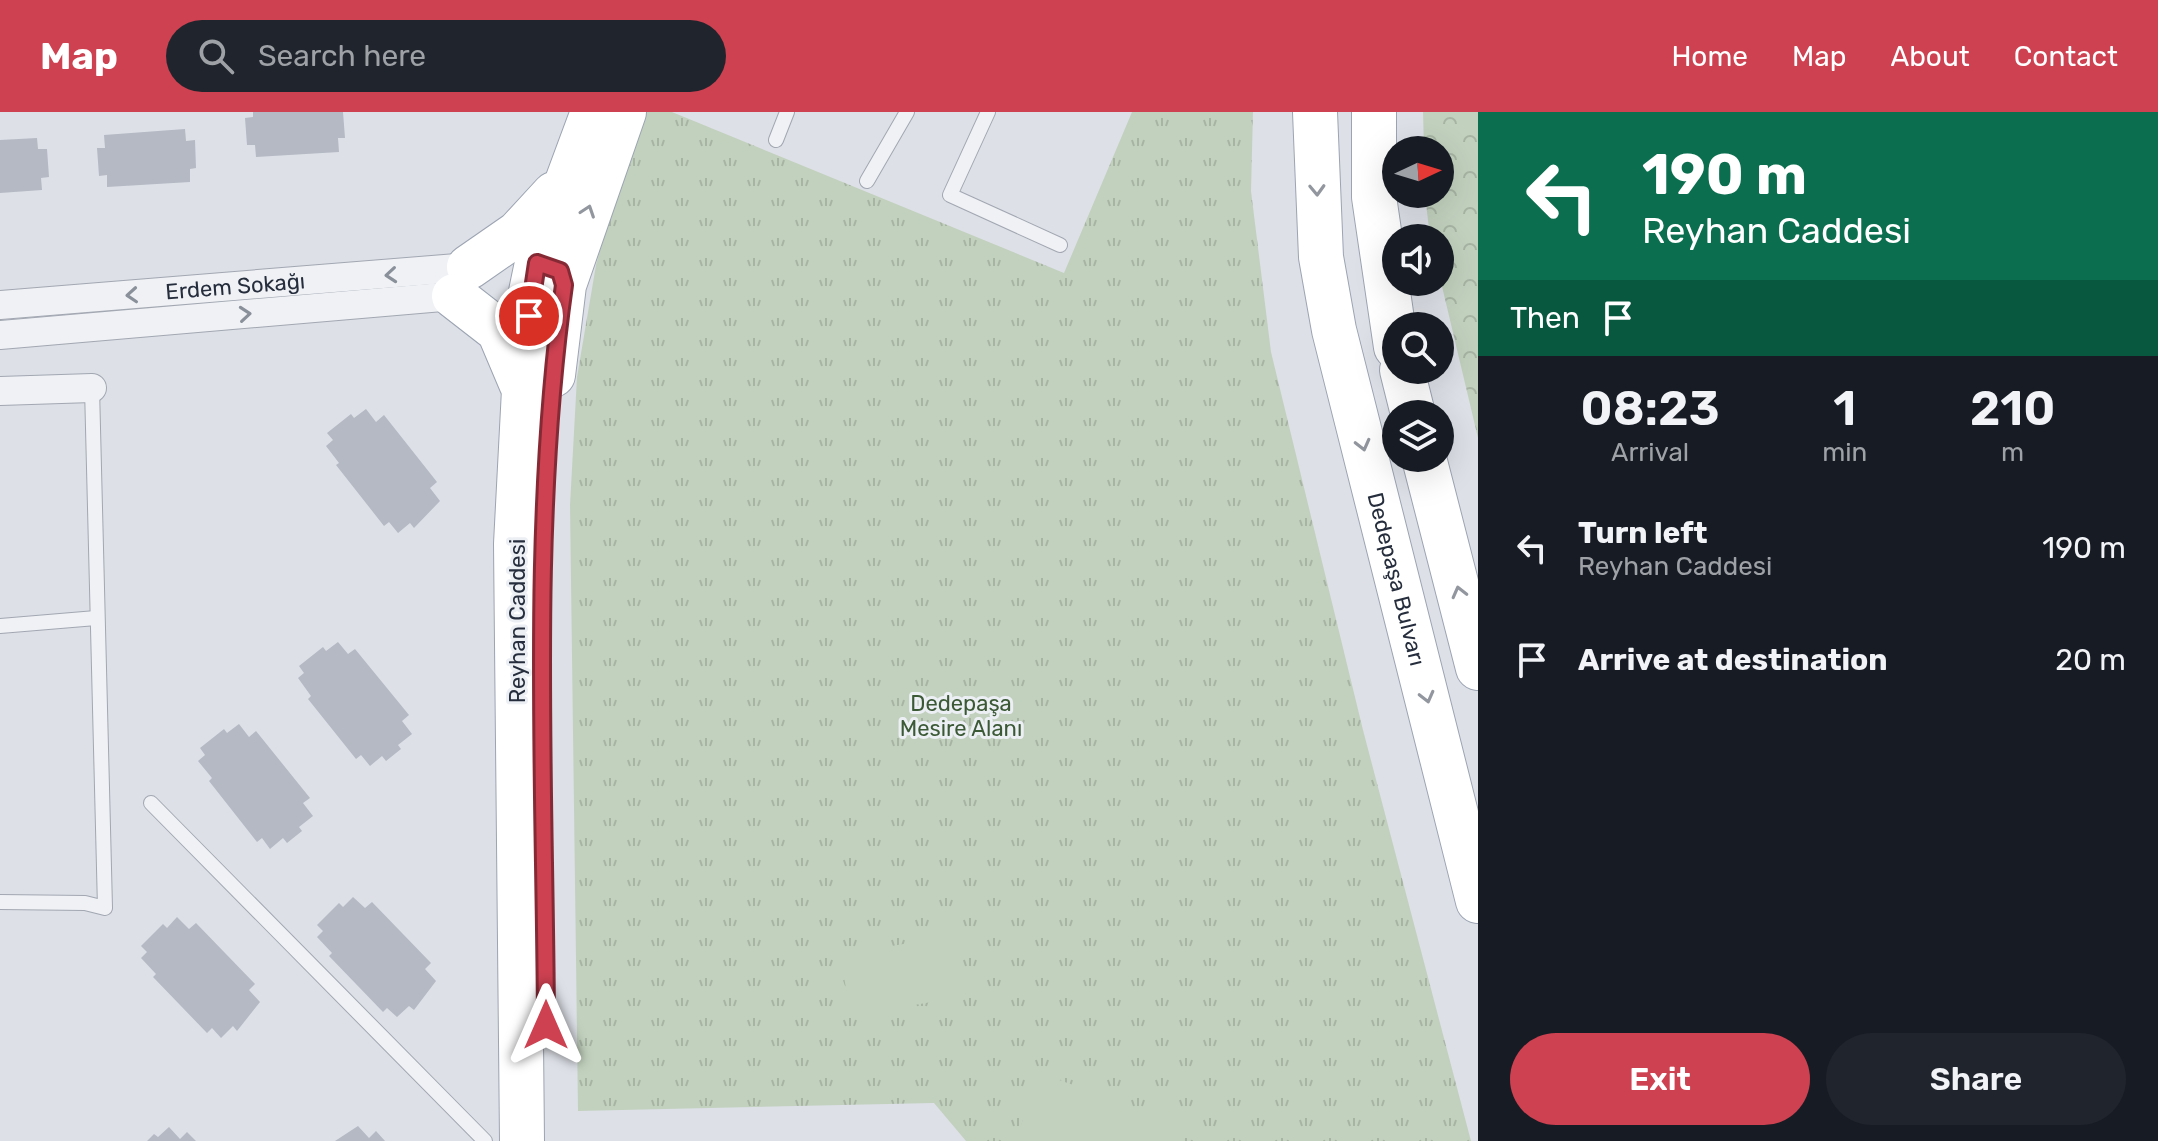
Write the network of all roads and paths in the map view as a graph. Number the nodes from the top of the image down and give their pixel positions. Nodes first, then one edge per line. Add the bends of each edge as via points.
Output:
1 (593, 112) edge
2 (624, 112) edge
3 (787, 112) edge
4 (907, 112) edge
5 (988, 112) edge
6 (1315, 112) edge
7 (1374, 112) edge
8 (776, 140) dead end
9 (572, 164) junction
10 (867, 181) dead end
11 (1060, 245) dead end
12 (544, 280) junction
13 (462, 282) junction
14 (0, 305) edge
15 (1391, 312) edge
16 (0, 335) edge
17 (92, 388) joint
18 (524, 390) junction
19 (0, 391) edge
20 (1428, 472) edge
21 (96, 618) junction
22 (0, 626) edge
23 (1478, 668) edge
24 (151, 803) dead end
25 (1478, 901) edge
26 (0, 902) edge
27 (485, 1141) edge
28 (522, 1141) edge
29 (548, 1141) edge

1 - 9 main road, Reyhan Caddesi
12 -> 2 main road
3 - 8 lane
4 - 10 lane
5 - 11 lane via 950,195
6 -> 25 main road, Dedepaşa Bulvarı via 1321,257 1334,330
7 - 15 main road via 1374,197
9 - 12 main road, Reyhan Caddesi
9 - 13 main road via 531,222
12 - 13 main road
12 - 18 main road, Reyhan Caddesi
12 - 29 main road, Reyhan Caddesi
13 -> 14 street, Erdem Sokağı
16 -> 13 street, Erdem Sokağı
13 - 18 main road via 499,331
17 - 19 street
17 - 21 lane
18 - 28 main road, Reyhan Caddesi via 516,544
23 -> 20 main road
21 - 22 lane
21 - 26 lane via 105,908
24 - 27 lane

